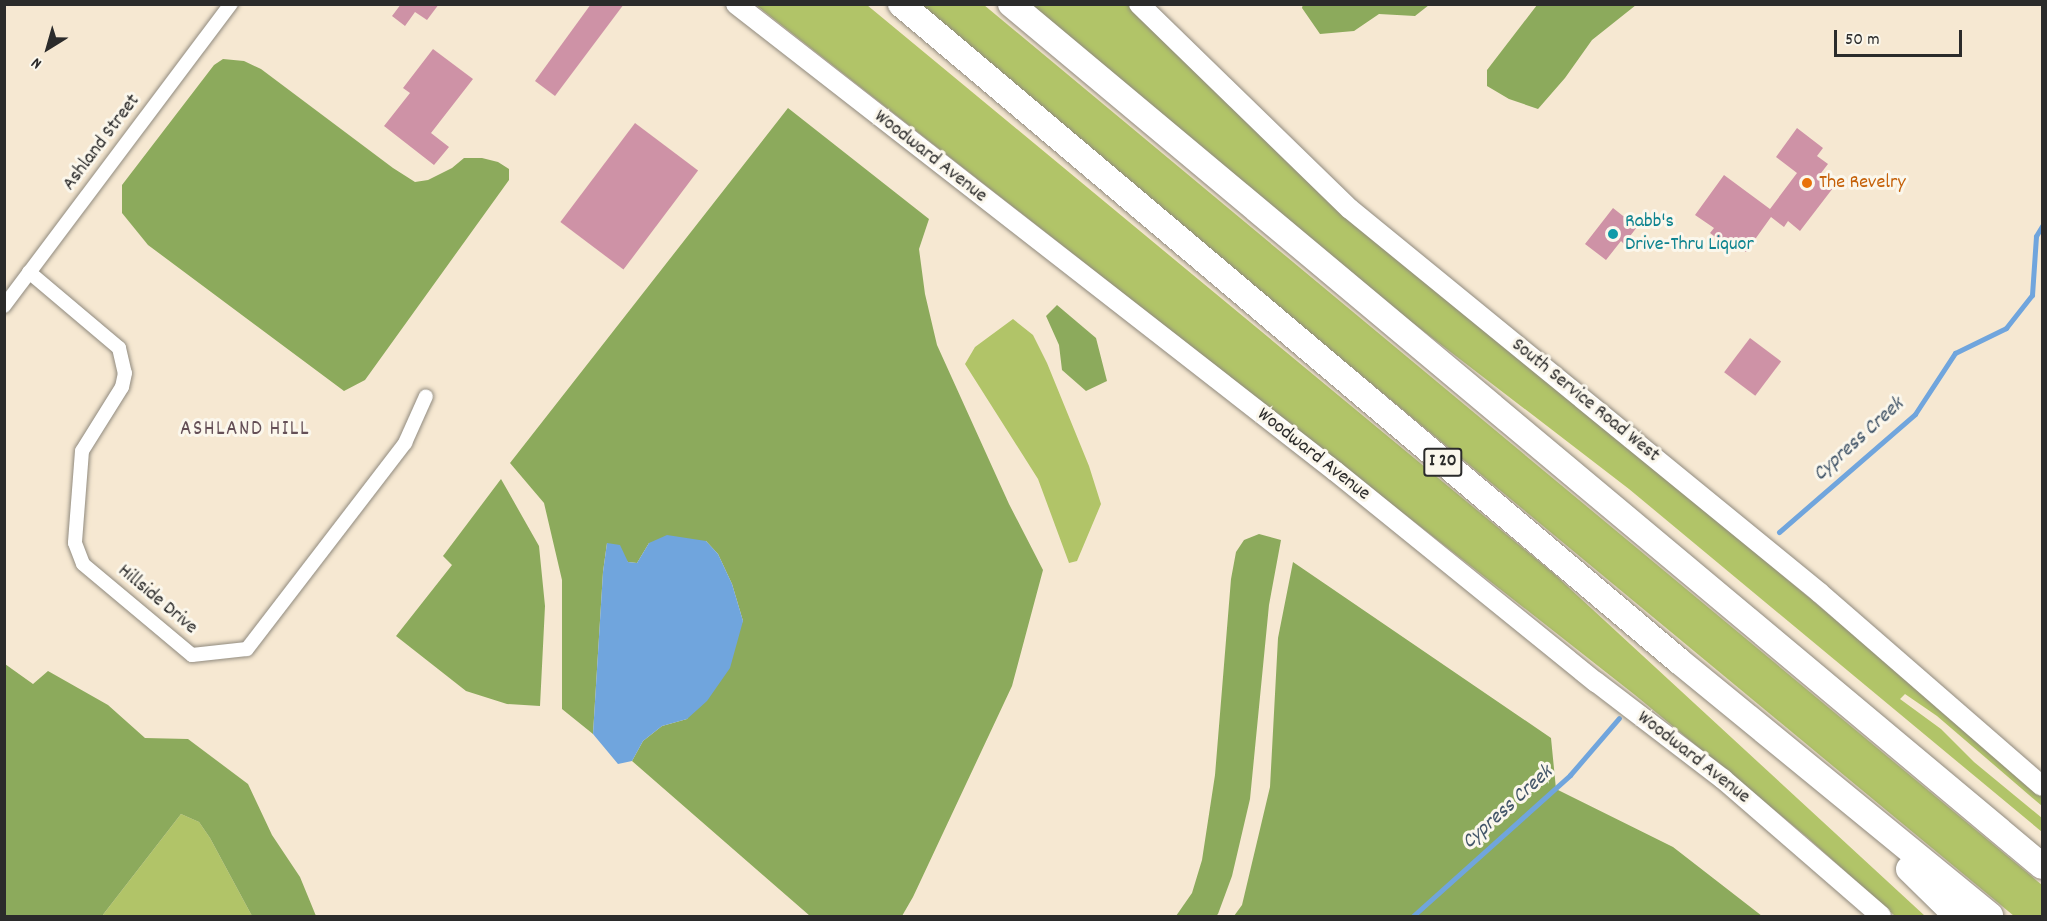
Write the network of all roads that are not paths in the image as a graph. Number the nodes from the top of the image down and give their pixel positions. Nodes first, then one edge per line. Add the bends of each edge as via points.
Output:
1 (231, 4) edge
2 (736, 4) edge
3 (901, 4) edge
4 (1011, 4) edge
5 (1139, 4) edge
6 (29, 272) junction
7 (4, 306) edge
8 (426, 396) dead end
9 (1882, 733) junction
10 (1786, 749) junction
11 (2043, 786) edge
12 (2043, 852) edge
13 (2043, 866) edge
14 (1881, 916) edge
15 (1957, 916) edge
16 (1990, 916) edge

1 - 6 street, Ashland Street
2 - 14 main road, Woodward Avenue via 1723,779
3 - 10 highway, I 20
4 - 9 highway
5 - 11 main road, South Service Road West via 1350,209 1820,593
6 - 7 street, Ashland Street
6 - 8 street, Hillside Drive via 119,348 125,373 122,387 82,450 75,543 83,564 192,655 247,649 405,443
9 - 12 highway
9 - 13 highway
10 - 15 highway
10 - 16 highway, I 20

